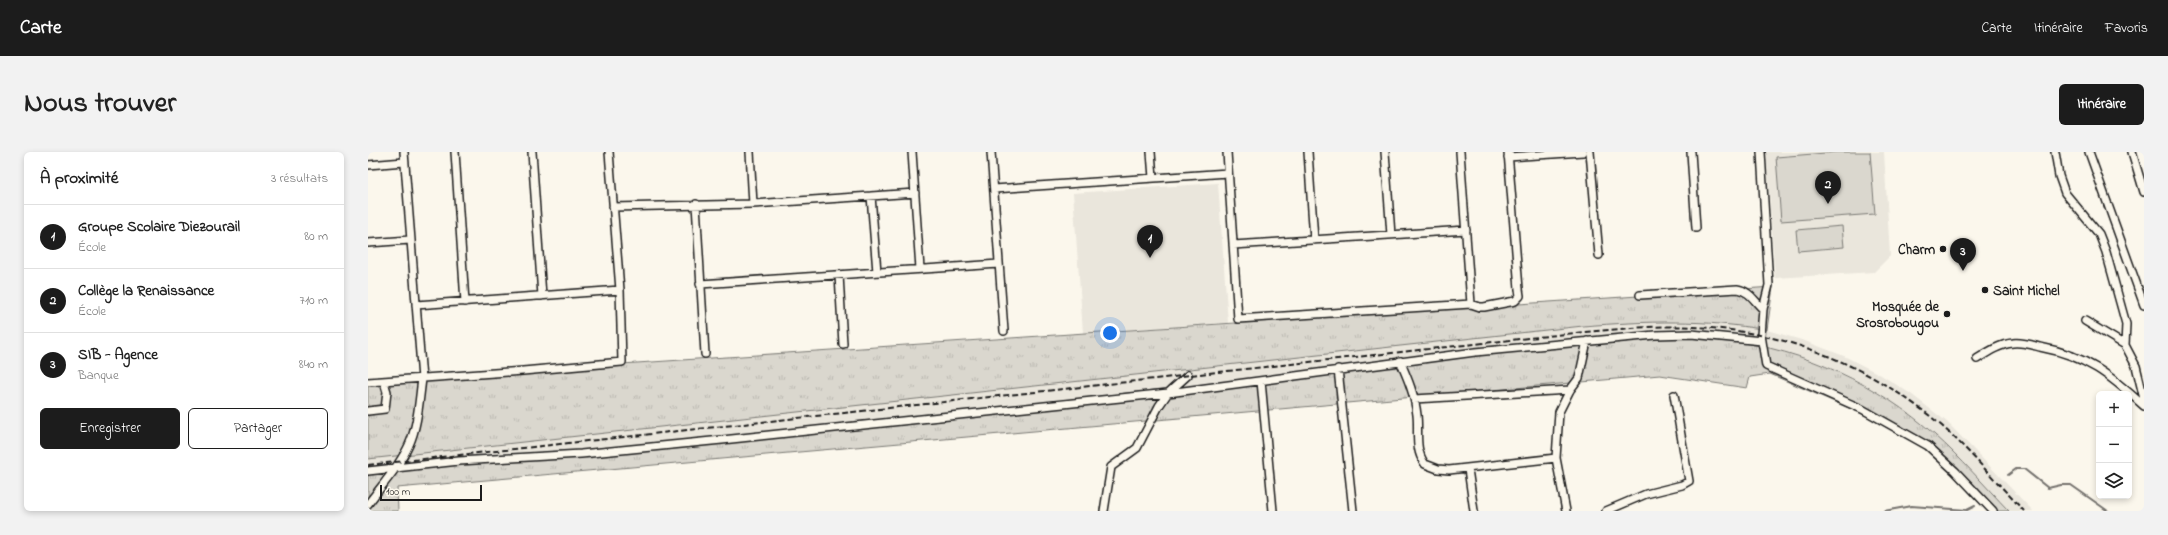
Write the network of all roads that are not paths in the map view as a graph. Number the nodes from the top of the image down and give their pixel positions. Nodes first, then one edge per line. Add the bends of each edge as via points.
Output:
1 (404, 152) edge
2 (455, 152) edge
3 (532, 152) edge
4 (609, 152) edge
5 (750, 152) edge
6 (912, 152) edge
7 (991, 152) edge
8 (1151, 152) edge
9 (1227, 152) edge
10 (1308, 152) edge
11 (1386, 152) edge
12 (1460, 152) edge
13 (1583, 152) edge
14 (1590, 152) edge
15 (1691, 152) edge
16 (1761, 152) edge
17 (2054, 152) edge
18 (2090, 152) edge
19 (2132, 152) edge
20 (1508, 154) edge
21 (404, 162) junction
22 (368, 165) edge
23 (1228, 173) junction
24 (1153, 178) junction
25 (994, 189) junction
26 (2144, 192) edge
27 (914, 193) junction
28 (871, 196) junction
29 (696, 204) junction
30 (753, 204) junction
31 (613, 207) junction
32 (1696, 228) dead end
33 (1466, 230) junction
34 (1391, 235) junction
35 (410, 240) junction
36 (1314, 240) junction
37 (368, 243) edge
38 (1233, 245) junction
39 (1598, 255) dead end
40 (999, 264) junction
41 (920, 269) junction
42 (877, 272) junction
43 (839, 275) junction
44 (700, 284) junction
45 (620, 290) junction
46 (1640, 295) dead end
47 (542, 296) junction
48 (466, 302) junction
49 (1470, 304) junction
50 (416, 305) junction
51 (2144, 305) edge
52 (1763, 309) junction
53 (2085, 321) dead end
54 (1004, 331) dead end
55 (1587, 341) junction
56 (1762, 342) junction
57 (843, 344) dead end
58 (2125, 344) junction
59 (705, 354) dead end
60 (1977, 359) dead end
61 (1400, 361) junction
62 (1338, 369) junction
63 (1188, 375) dead end
64 (422, 379) junction
65 (1261, 380) junction
66 (368, 382) edge
67 (384, 382) junction
68 (1570, 390) junction
69 (1168, 393) junction
70 (1674, 395) dead end
71 (1414, 399) junction
72 (2144, 399) edge
73 (2144, 406) edge
74 (368, 411) edge
75 (1556, 458) junction
76 (396, 468) junction
77 (1468, 469) junction
78 (368, 471) edge
79 (368, 504) edge
80 (1104, 511) edge
81 (1273, 511) edge
82 (1353, 511) edge
83 (1474, 511) edge
84 (1566, 511) edge
85 (1606, 511) edge
86 (1993, 511) edge

1 - 21 street
2 - 48 street
3 - 47 street
4 - 31 street
5 - 30 street
6 - 27 street
7 - 25 street
8 - 24 street
9 - 23 street
10 - 36 street
11 - 34 street
12 - 33 street
13 - 20 street
14 - 39 street
15 - 32 street
16 - 52 street via 1769,285
17 - 58 street via 2065,193 2099,234 2106,252 2126,324
18 - 51 street
19 - 26 street
20 - 49 street via 1520,296 1515,301 1484,307
21 - 22 street
21 - 35 street
23 - 24 street
23 - 38 street
24 - 25 street
25 - 40 street
27 - 28 street
27 - 41 street
28 - 30 street
28 - 42 street
29 - 30 street
29 - 31 street
29 - 44 street
31 - 45 street
33 - 34 street
33 - 49 street
34 - 36 street
35 - 37 street
35 - 50 street
36 - 38 street
38 - 49 street via 1238,319
40 - 41 street
40 - 54 street
41 - 42 street
42 - 43 street
43 - 44 street
43 - 57 street
44 - 59 street
45 - 47 street
45 - 64 street via 623,360 621,363
46 - 52 street via 1737,289 1744,290
47 - 48 street
48 - 50 street
50 - 64 street
52 - 56 street
53 - 58 street
55 - 56 street via 1691,334
55 - 61 street
55 - 68 street via 1578,378
56 - 86 street via 1766,366 1862,409 1928,446
58 - 72 street via 2136,366
60 - 73 street via 1997,347 2013,343 2060,350 2114,378
61 - 62 street
61 - 71 street
62 - 65 street
62 - 82 street
63 - 69 street
64 - 67 street
64 - 76 street via 415,426 409,445
65 - 69 street
65 - 81 street
66 - 67 street
67 - 74 street via 387,392 385,409
68 - 71 street
68 - 75 street via 1559,412
69 - 76 street via 581,454 459,461
69 - 80 street via 1141,444 1111,467
70 - 85 street via 1689,481 1646,494
71 - 77 street via 1418,450 1425,464 1438,470
75 - 77 street
75 - 84 street
76 - 78 street
76 - 79 street
77 - 83 street

